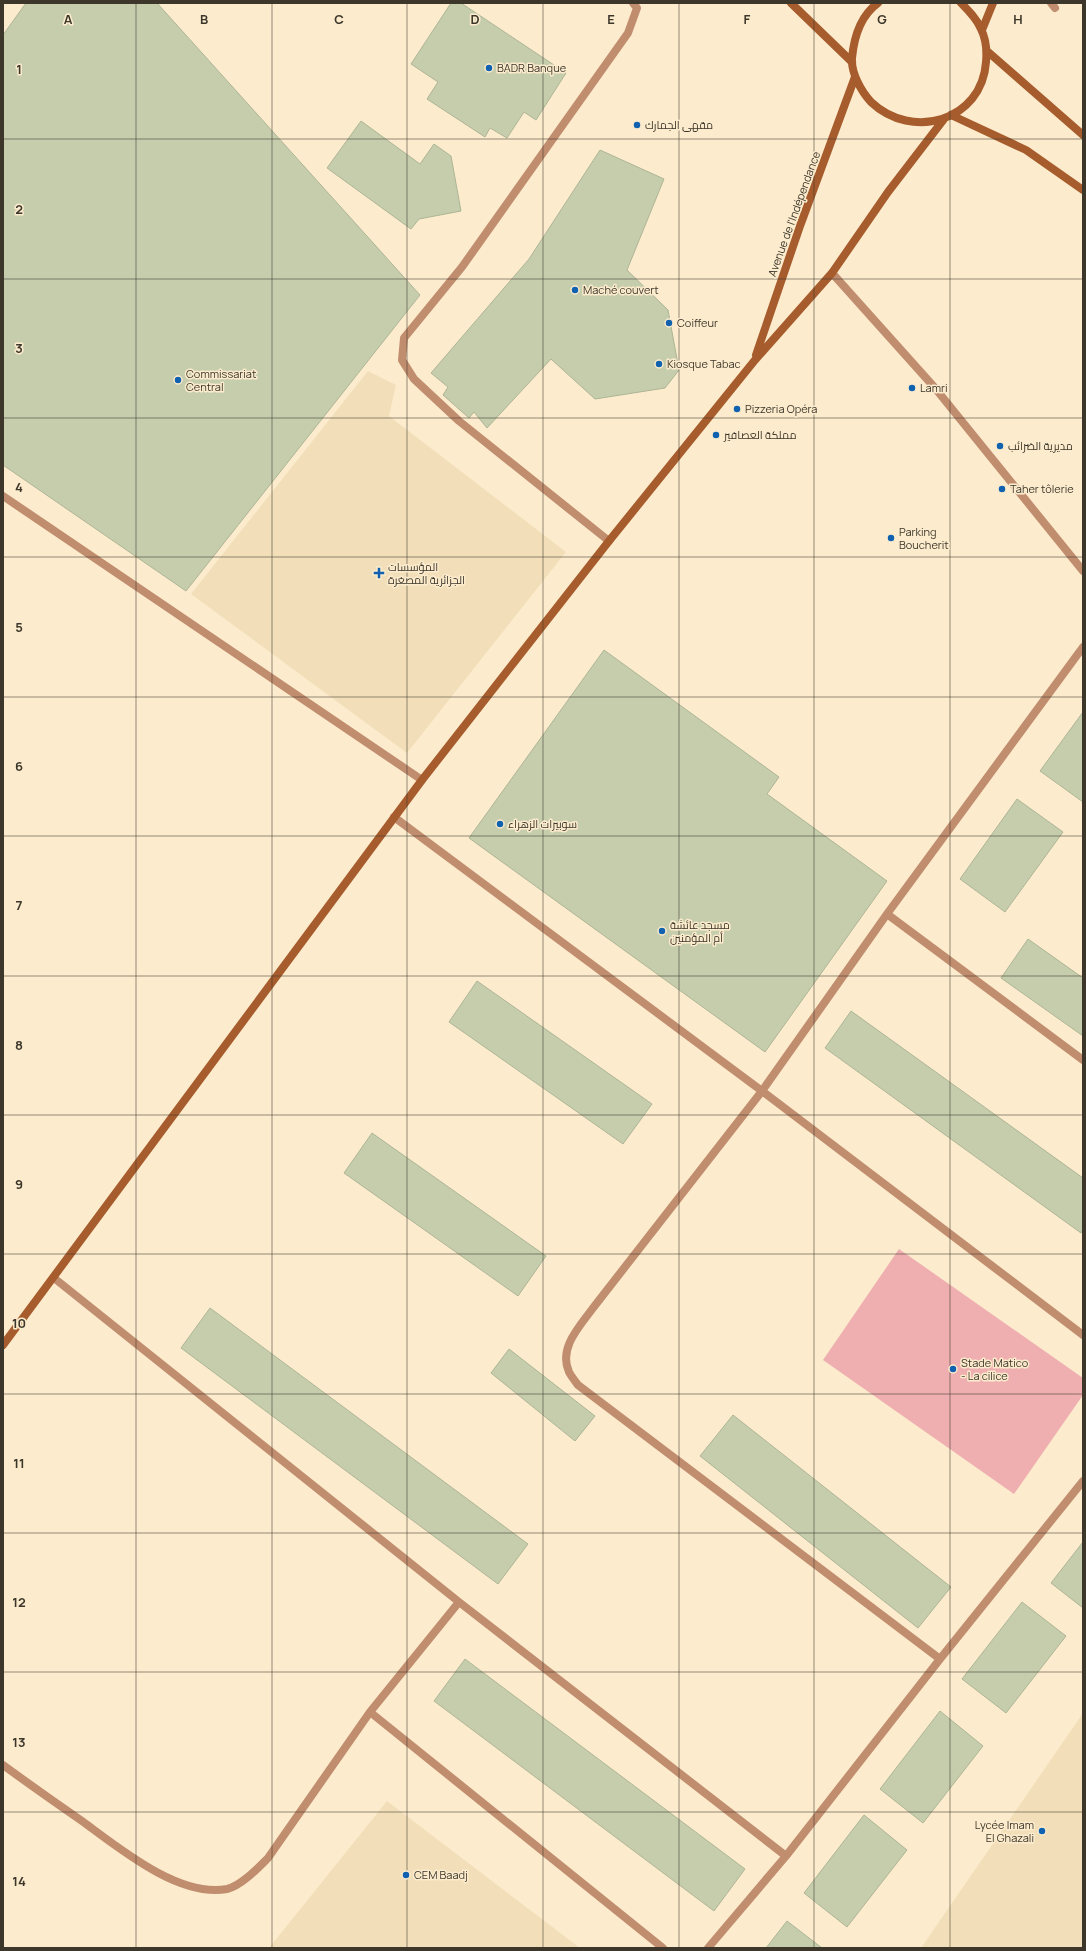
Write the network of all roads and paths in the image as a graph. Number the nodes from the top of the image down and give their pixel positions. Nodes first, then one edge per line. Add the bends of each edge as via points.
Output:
1 (633, 3) edge
2 (791, 3) edge
3 (878, 3) edge
4 (961, 3) edge
5 (993, 3) edge
6 (982, 30) junction
7 (987, 51) junction
8 (852, 62) junction
9 (856, 77) junction
10 (948, 117) junction
11 (1083, 135) edge
12 (1083, 190) edge
13 (832, 273) junction
14 (755, 360) junction
15 (3, 496) edge
16 (609, 541) junction
17 (1083, 571) edge
18 (1083, 647) edge
19 (422, 780) junction
20 (394, 817) junction
21 (887, 914) junction
22 (1083, 1060) edge
23 (762, 1091) junction
24 (54, 1278) junction
25 (1083, 1335) edge
26 (3, 1345) edge
27 (1083, 1481) edge
28 (459, 1602) junction
29 (940, 1659) junction
30 (370, 1712) junction
31 (3, 1765) edge
32 (786, 1856) junction
33 (663, 1948) edge
34 (708, 1948) edge

1 - 16 street via 637,8 628,33 462,267 404,338 402,360 414,379 459,421
2 - 8 main road
3 - 8 main road via 860,24
4 - 6 main road
5 - 6 main road
6 - 7 main road
7 - 10 main road via 986,70 978,88 967,104
7 - 11 main road
8 - 9 main road
9 - 10 main road via 866,96 881,112 901,121 923,123
9 - 14 main road, Avenue de l'Indépendance via 800,226
10 - 12 main road via 1026,150
10 - 13 main road via 888,192
13 - 14 main road
13 - 17 street via 935,388
14 - 16 main road
15 - 19 street
16 - 19 main road
18 - 21 street
19 - 20 main road
20 - 23 street
20 - 24 main road
21 - 22 street
21 - 23 street
23 - 25 street
23 - 29 street via 593,1308 569,1343 566,1356 569,1372 578,1385
24 - 26 main road
24 - 28 street
27 - 29 street
28 - 30 street
28 - 32 street
29 - 32 street
30 - 31 street via 268,1858 249,1876 228,1889 204,1890 174,1880 145,1866
30 - 33 street
32 - 34 street

